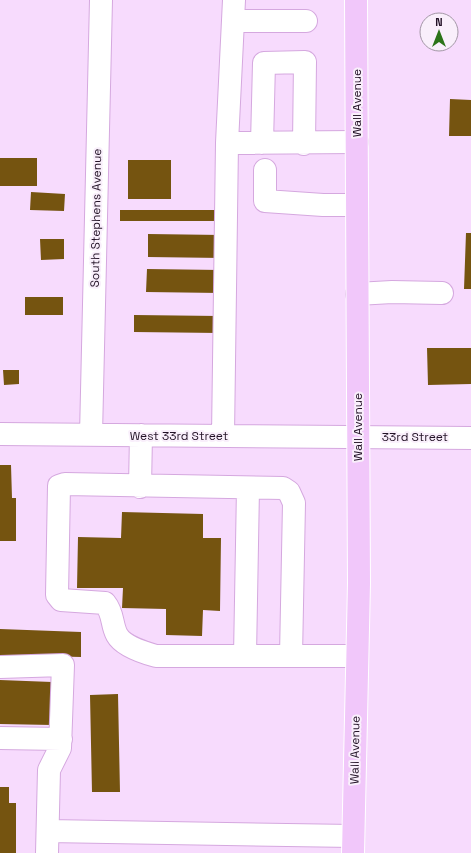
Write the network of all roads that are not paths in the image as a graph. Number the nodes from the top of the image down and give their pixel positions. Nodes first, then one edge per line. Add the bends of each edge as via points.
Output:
1 (101, 0) edge
2 (356, 0) edge
3 (233, 10) edge
4 (306, 21) dead end
5 (357, 142) junction
6 (227, 143) junction
7 (262, 143) junction
8 (304, 144) junction
9 (265, 170) dead end
10 (357, 205) junction
11 (442, 293) dead end
12 (357, 294) junction
13 (0, 434) edge
14 (92, 435) junction
15 (141, 435) junction
16 (223, 436) junction
17 (358, 437) junction
18 (471, 438) edge
19 (140, 487) junction
20 (248, 488) junction
21 (245, 656) junction
22 (291, 656) junction
23 (357, 656) junction
24 (0, 667) edge
25 (0, 738) edge
26 (61, 739) junction
27 (48, 831) junction
28 (353, 844) edge
29 (47, 853) edge

1 - 14 street, South Stephens Avenue
2 - 5 main road, Wall Avenue
3 - 4 street
3 - 6 street
5 - 8 street
5 - 10 main road, Wall Avenue
6 - 7 street
6 - 16 street
7 - 8 street
7 - 8 street via 264,63 304,62
9 - 10 street via 265,200
10 - 12 main road, Wall Avenue
11 - 12 street
12 - 17 main road, Wall Avenue
13 - 14 street, West 33rd Street
14 - 15 street, West 33rd Street
15 - 16 street, West 33rd Street
15 - 19 street
16 - 17 street, West 33rd Street
17 - 18 street, 33rd Street
17 - 23 main road, Wall Avenue
19 - 20 street
19 - 21 street via 65,484 59,486 56,595 61,600 105,603 110,610 117,636 143,653 156,656
20 - 21 street
20 - 22 street via 283,488 289,492 294,503
21 - 22 street
22 - 23 street
23 - 28 main road, Wall Avenue
24 - 26 street via 63,665
25 - 26 street
26 - 27 street via 60,748 49,770
27 - 28 street
27 - 29 street

